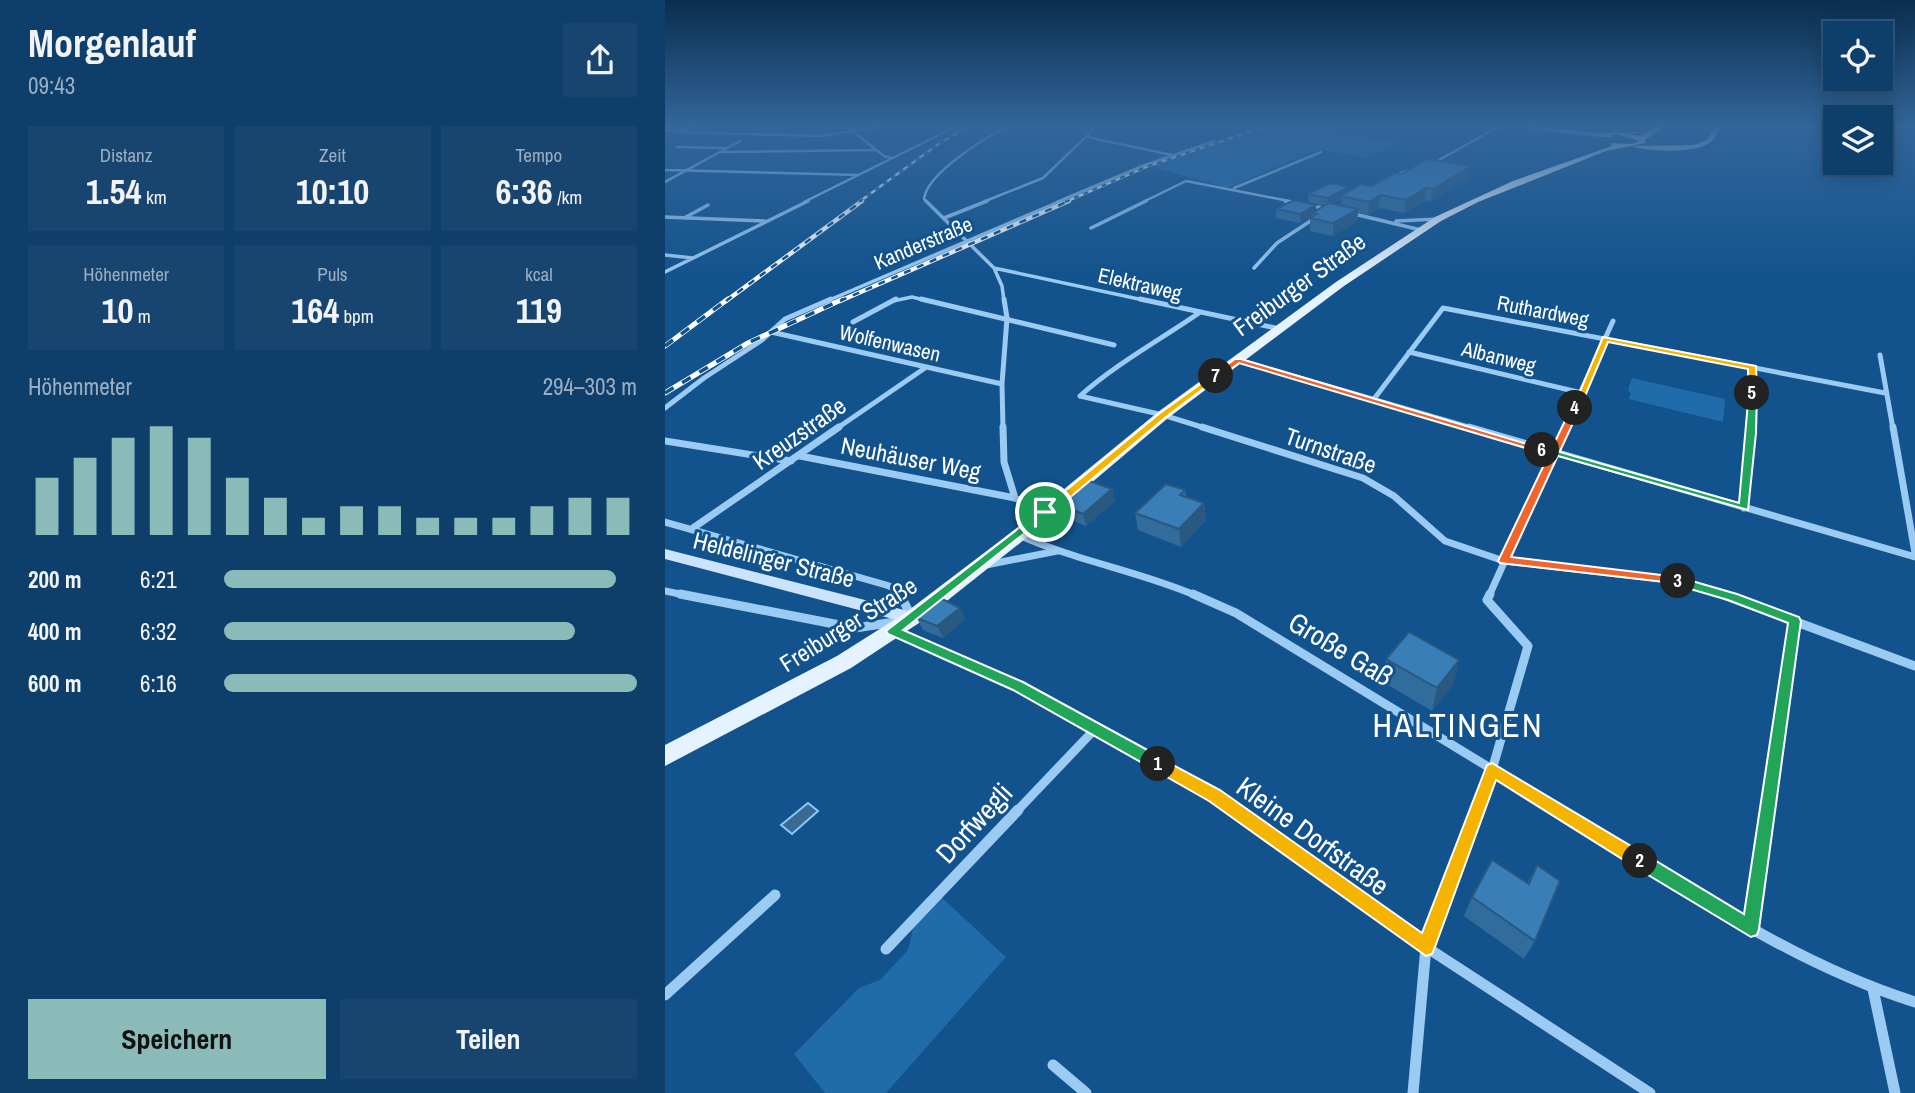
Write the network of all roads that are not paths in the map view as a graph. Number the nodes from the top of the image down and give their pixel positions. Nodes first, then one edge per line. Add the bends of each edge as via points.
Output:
1 (854, 177) edge
2 (939, 177) edge
3 (1044, 177) edge
4 (1120, 177) edge
5 (1261, 177) edge
6 (1390, 177) edge
7 (1527, 177) edge
8 (1385, 179) edge
9 (1234, 188) junction
10 (708, 205) dead end
11 (1341, 211) edge
12 (666, 218) edge
13 (684, 218) junction
14 (944, 218) junction
15 (1378, 219) junction
16 (1439, 219) junction
17 (1398, 221) junction
18 (766, 222) junction
19 (1091, 228) dead end
20 (1421, 230) junction
21 (968, 241) junction
22 (665, 256) edge
23 (694, 258) junction
24 (994, 268) junction
25 (1254, 268) dead end
26 (665, 272) edge
27 (1199, 313) junction
28 (1007, 318) junction
29 (853, 321) dead end
30 (1613, 321) dead end
31 (1280, 329) junction
32 (771, 332) junction
33 (1606, 339) junction
34 (1114, 345) dead end
35 (1409, 352) junction
36 (1880, 355) dead end
37 (1238, 360) junction
38 (1753, 367) junction
39 (925, 368) junction
40 (1003, 384) junction
41 (1582, 393) junction
42 (1885, 393) junction
43 (1374, 399) junction
44 (665, 408) edge
45 (1163, 415) junction
46 (665, 442) edge
47 (1555, 454) junction
48 (800, 456) junction
49 (792, 461) junction
50 (1015, 498) junction
51 (1744, 508) junction
52 (1045, 512) junction
53 (665, 522) edge
54 (693, 528) junction
55 (1019, 534) junction
56 (1058, 551) junction
57 (665, 554) edge
58 (1915, 555) edge
59 (1504, 561) junction
60 (977, 568) junction
61 (665, 591) edge
62 (912, 618) junction
63 (1795, 621) junction
64 (893, 631) junction
65 (1915, 666) edge
66 (1095, 729) junction
67 (665, 756) edge
68 (1492, 770) junction
69 (775, 895) dead end
70 (1751, 929) junction
71 (1426, 947) junction
72 (886, 949) dead end
73 (1873, 989) junction
74 (665, 995) edge
75 (1915, 1002) edge
76 (1053, 1065) dead end
77 (1086, 1093) edge
78 (1413, 1093) edge
79 (1650, 1093) edge
80 (1895, 1093) edge

1 - 18 street
2 - 14 street via 925,190 924,199
3 - 14 street
4 - 21 street, Kanderstraße
5 - 9 street
6 - 8 street
7 - 16 main road, Freiburger Straße
9 - 19 street via 1186,180
9 - 25 street via 1331,209 1277,243
10 - 13 street
11 - 15 street
12 - 13 street
13 - 18 street
14 - 21 street
15 - 17 street
15 - 20 street
16 - 17 street
16 - 20 main road, Freiburger Straße
17 - 20 street
18 - 23 street
20 - 31 main road, Freiburger Straße
21 - 24 street
21 - 32 street, Kanderstraße via 785,319
22 - 23 street
23 - 26 street
24 - 27 street, Elektraweg
24 - 28 street
27 - 31 street, Elektraweg
27 - 45 street via 1080,396
28 - 29 street via 907,296
28 - 34 street
28 - 40 street
30 - 33 street
31 - 37 main road, Freiburger Straße
32 - 39 street, Wolfenwasen
32 - 44 street, Kanderstraße
33 - 35 street, Ruthardweg via 1443,308
33 - 38 street, Ruthardweg
33 - 41 street
35 - 41 street, Albanweg
35 - 43 street
36 - 42 street
37 - 43 street
37 - 45 main road, Freiburger Straße
38 - 42 street, Ruthardweg
38 - 51 street
39 - 40 street, Wolfenwasen
39 - 48 street, Kreuzstraße
40 - 50 street via 1004,461
41 - 47 street
42 - 58 street
43 - 47 street
45 - 52 main road, Freiburger Straße
45 - 59 street, Turnstraße via 1363,478 1394,496 1445,541
46 - 49 street
47 - 51 street
47 - 59 street
48 - 49 street, Kreuzstraße
48 - 50 street, Neuhäuser Weg
49 - 54 street, Kreuzstraße
50 - 52 street, Neuhäuser Weg
51 - 58 street
52 - 55 main road, Freiburger Straße
53 - 54 street
54 - 62 street via 897,589
55 - 56 street, Große Gaß
55 - 60 main road, Freiburger Straße
56 - 60 street, Große Gaß
56 - 68 street, Große Gaß via 1131,570 1236,613
57 - 62 street, Heldelinger Straße
59 - 63 street, Turnstraße via 1678,581
59 - 68 street via 1487,600 1528,646
60 - 62 main road, Freiburger Straße
61 - 62 street via 855,628
62 - 64 main road, Freiburger Straße
63 - 65 street, Turnstraße
63 - 70 street
64 - 66 street, Kleine Dorfstraße via 1018,686
64 - 67 main road, Freiburger Straße via 769,704
66 - 71 street, Kleine Dorfstraße via 1215,796
66 - 72 street, Dorfwegli
68 - 70 street, Große Gaß
68 - 71 street
69 - 74 street
70 - 73 street, Große Gaß
71 - 78 street
71 - 79 street, Kleine Dorfstraße
73 - 75 street, Große Gaß
73 - 80 street
76 - 77 street

